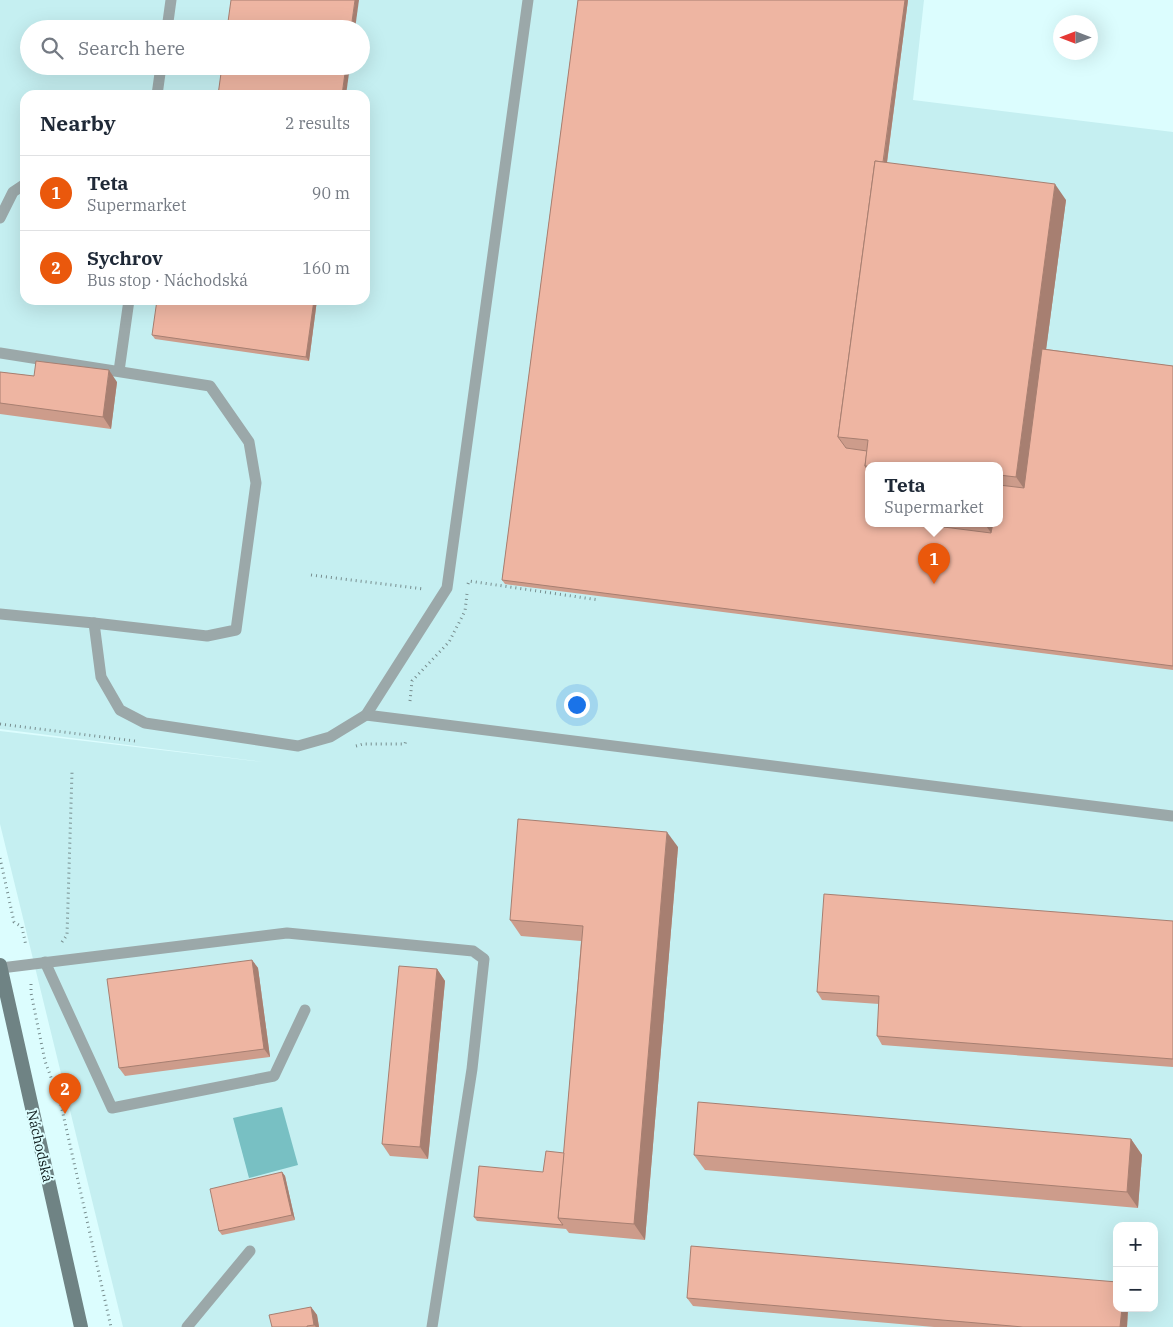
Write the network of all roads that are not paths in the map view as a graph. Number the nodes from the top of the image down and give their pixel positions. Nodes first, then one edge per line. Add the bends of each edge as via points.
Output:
1 (171, 0) edge
2 (528, 0) edge
3 (168, 20) edge
4 (160, 75) edge
5 (158, 90) edge
6 (20, 187) edge
7 (0, 218) edge
8 (127, 305) edge
9 (0, 353) edge
10 (118, 371) junction
11 (0, 614) edge
12 (94, 623) junction
13 (366, 715) junction
14 (1172, 816) edge
15 (45, 962) junction
16 (0, 966) edge
17 (305, 1010) dead end
18 (250, 1251) dead end
19 (80, 1327) edge
20 (187, 1327) edge
21 (432, 1327) edge

1 - 3 lane
2 - 13 lane via 447,588
4 - 5 lane
6 - 7 lane via 13,192
8 - 10 lane
9 - 10 lane
10 - 12 lane via 210,386 249,442 256,483 236,630 207,636
11 - 12 lane
12 - 13 lane via 101,677 120,710 145,723 298,746 330,737
13 - 14 lane
15 - 16 lane
15 - 17 lane via 112,1108 274,1076
15 - 21 lane via 287,933 473,951 484,959 472,1069
16 - 19 main road, Náchodská
18 - 20 lane

